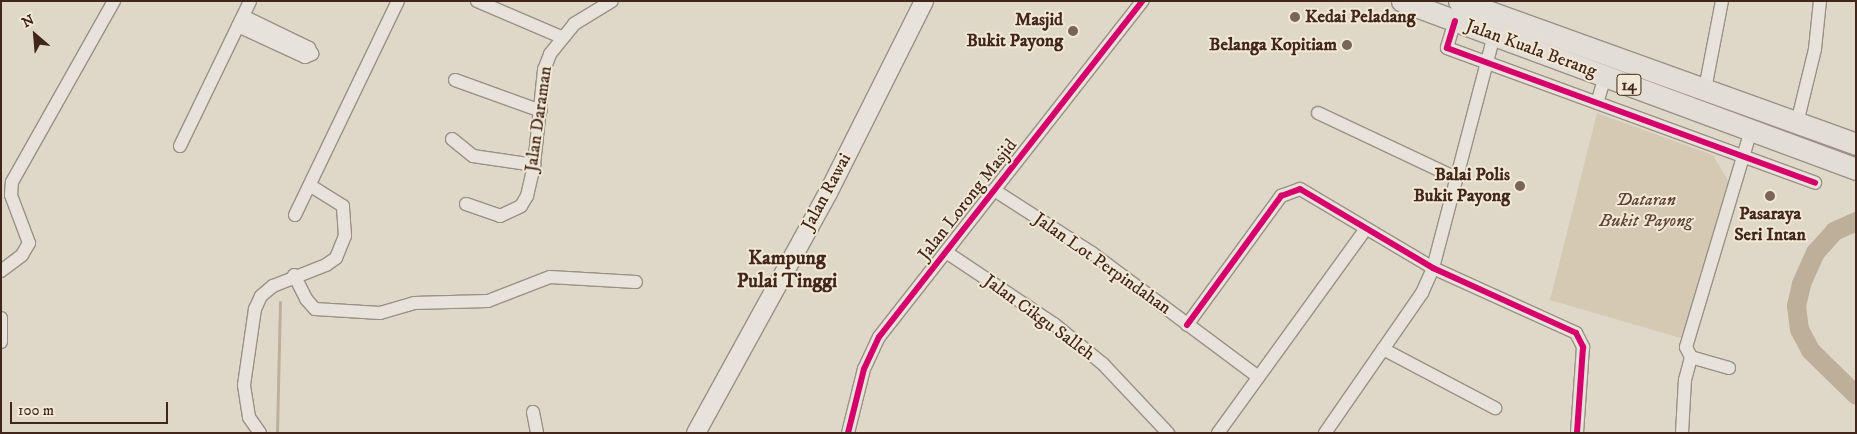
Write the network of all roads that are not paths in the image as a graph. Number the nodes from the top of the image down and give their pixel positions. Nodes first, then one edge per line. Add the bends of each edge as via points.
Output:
1 (114, 1) edge
2 (250, 1) edge
3 (398, 1) edge
4 (477, 1) edge
5 (612, 1) edge
6 (924, 1) edge
7 (1142, 1) edge
8 (1402, 1) edge
9 (1722, 1) edge
10 (1820, 1) edge
11 (1461, 7) edge
12 (240, 21) junction
13 (1494, 35) junction
14 (561, 37) junction
15 (1487, 63) junction
16 (1605, 76) junction
17 (455, 80) dead end
18 (1705, 89) junction
19 (1597, 103) junction
20 (541, 111) junction
21 (1318, 113) dead end
22 (1797, 123) junction
23 (1751, 130) junction
24 (452, 139) dead end
25 (1856, 144) edge
26 (180, 146) dead end
27 (1743, 156) junction
28 (534, 165) junction
29 (1856, 169) edge
30 (1456, 178) junction
31 (1815, 183) dead end
32 (310, 185) junction
33 (994, 190) junction
34 (466, 204) dead end
35 (295, 215) dead end
36 (1365, 230) junction
37 (946, 252) junction
38 (1433, 268) junction
39 (1, 270) edge
40 (294, 275) junction
41 (636, 282) dead end
42 (1, 318) edge
43 (1187, 324) junction
44 (1, 342) edge
45 (1383, 350) junction
46 (1691, 357) junction
47 (1729, 368) dead end
48 (1257, 376) junction
49 (1495, 408) dead end
50 (533, 412) dead end
51 (1328, 432) edge
52 (260, 433) edge
53 (537, 433) edge
54 (696, 433) edge
55 (848, 433) edge
56 (1168, 433) edge
57 (1218, 433) edge
58 (1577, 433) edge
59 (1682, 433) edge

1 - 39 street via 12,182 11,195 29,243 22,255
2 - 12 street
3 - 32 street
4 - 14 street
5 - 14 street, Jalan Daraman via 574,24
6 - 54 main road, Jalan Rawai via 828,193
7 - 33 street, Jalan Lorong Masjid
8 - 11 highway, Jalan Kuala Berang / 14
9 - 18 street
10 - 22 street via 1815,49
11 - 13 highway, Jalan Kuala Berang / 14
11 - 15 street via 1447,48
11 - 18 highway, Jalan Kuala Berang / 14
12 - 12 street via 309,48 312,54 305,57
12 - 26 street
13 - 15 street
13 - 16 highway, Jalan Kuala Berang / 14
14 - 20 street, Jalan Daraman via 544,70
15 - 19 street
15 - 30 street
16 - 19 street
16 - 23 highway, Jalan Kuala Berang / 14
17 - 20 street
18 - 22 highway, Jalan Kuala Berang / 14
19 - 27 street
20 - 28 street, Jalan Daraman
21 - 30 street
22 - 25 highway, Jalan Kuala Berang / 14
23 - 27 street
23 - 29 highway, Jalan Kuala Berang / 14
24 - 28 street via 473,156
27 - 31 street
27 - 46 street via 1686,347
28 - 34 street, Jalan Daraman via 527,196 516,211 500,216
30 - 38 street
32 - 35 street
32 - 40 street via 343,206 345,236 336,258 326,265
33 - 37 street, Jalan Lorong Masjid
33 - 43 street, Jalan Lot Perpindahan via 1092,253
36 - 38 street
36 - 43 street via 1306,191 1286,192
36 - 48 street
37 - 55 street, Jalan Lorong Masjid via 873,348 864,369
37 - 56 street, Jalan Cikgu Salleh via 1054,324 1103,364
38 - 45 street via 1422,293
38 - 58 street via 1580,336 1583,347
40 - 41 street via 306,299 315,308 380,314 414,304 488,301 550,277
40 - 52 street via 261,296 255,309 244,385 249,417
42 - 44 street
43 - 48 street, Jalan Lot Perpindahan
45 - 49 street
45 - 51 street
46 - 47 street
46 - 59 street via 1685,380
48 - 57 street
50 - 53 street

